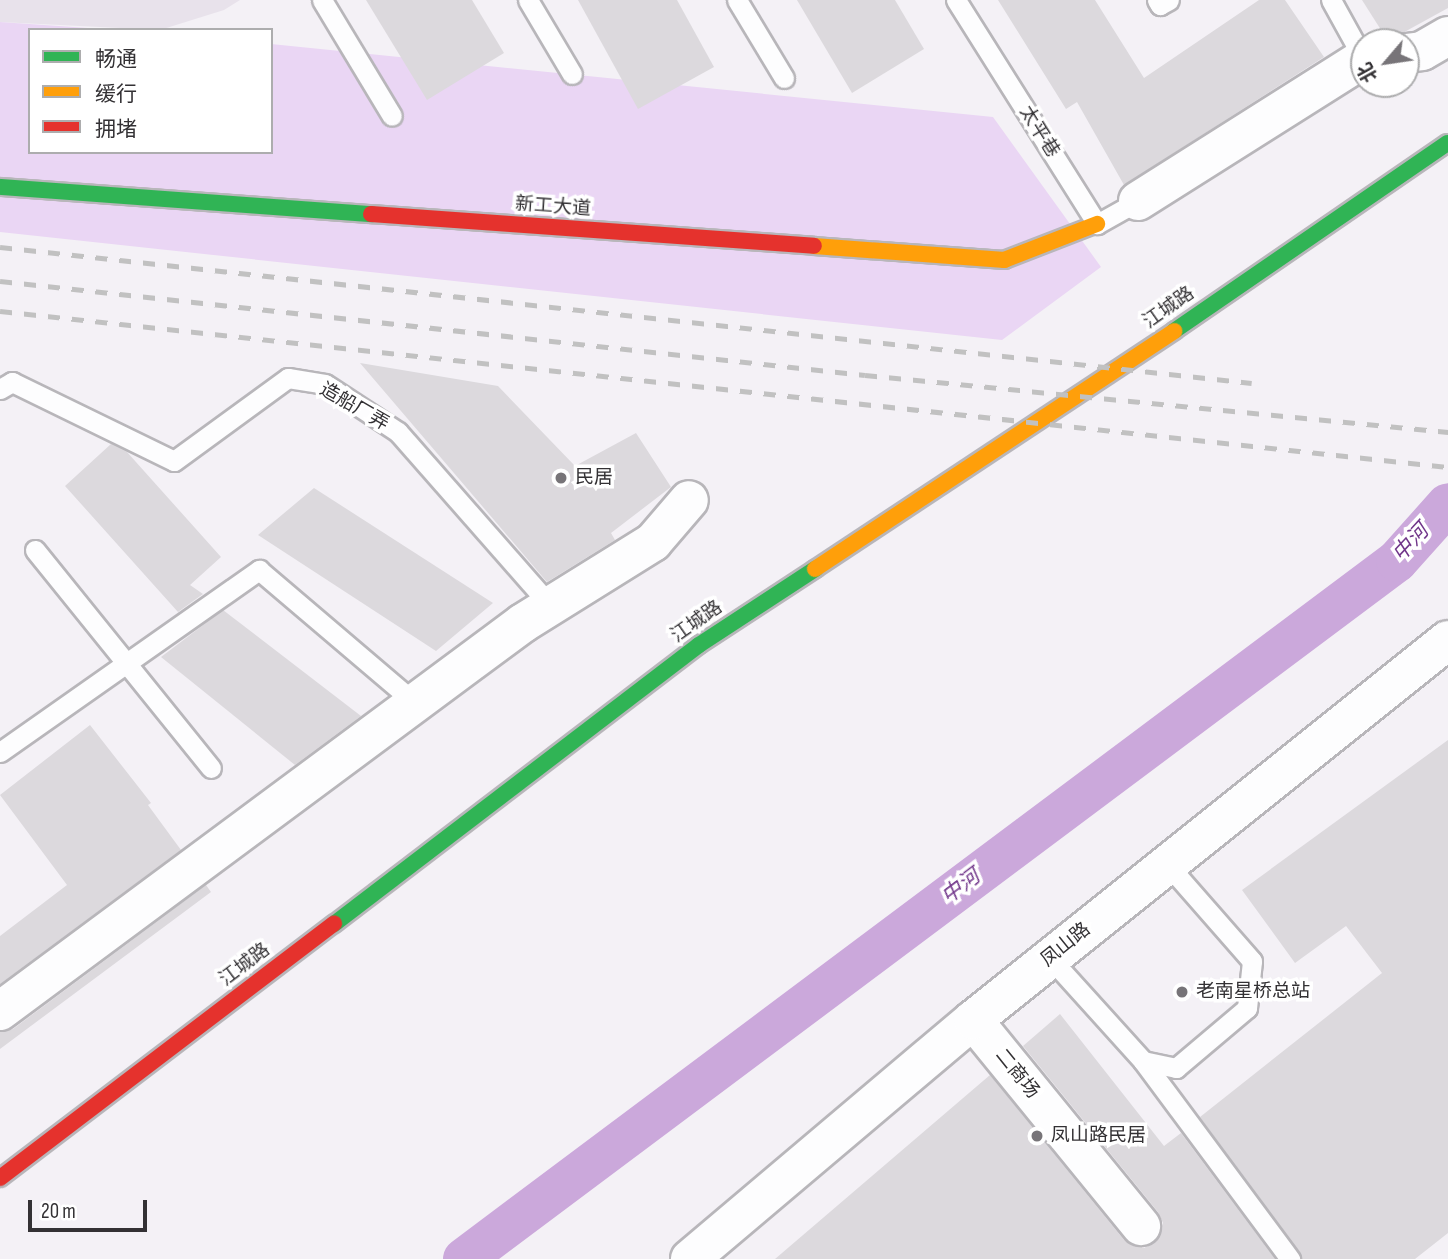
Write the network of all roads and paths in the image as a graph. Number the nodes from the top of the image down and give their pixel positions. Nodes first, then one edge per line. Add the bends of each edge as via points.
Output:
1 (322, 0) edge
2 (528, 0) edge
3 (737, 0) edge
4 (956, 0) edge
5 (1157, 0) edge
6 (1169, 0) edge
7 (1331, 0) edge
8 (1350, 33) edge
9 (1448, 36) edge
10 (1420, 51) edge
11 (1350, 67) edge
12 (572, 74) dead end
13 (785, 78) dead end
14 (391, 116) dead end
15 (1448, 143) edge
16 (0, 187) edge
17 (1138, 201) joint
18 (1097, 224) junction
19 (0, 389) edge
20 (689, 500) dead end
21 (34, 550) dead end
22 (551, 606) junction
23 (1448, 640) edge
24 (127, 663) junction
25 (415, 703) junction
26 (0, 752) edge
27 (211, 768) dead end
28 (1167, 864) junction
29 (1050, 958) junction
30 (0, 1011) edge
31 (973, 1020) junction
32 (1143, 1061) junction
33 (0, 1178) edge
34 (1141, 1226) dead end
35 (691, 1259) edge
36 (1290, 1259) edge

1 - 14 lane
2 - 12 lane
3 - 13 lane
4 - 18 lane, 太平巷
5 - 6 lane via 1160,5
7 - 8 lane
9 - 10 street
11 - 17 street
15 - 33 main road, 江城路 via 1060,409 699,645
16 - 18 main road, 新工大道 via 1004,260
17 - 18 lane
19 - 22 lane, 造船厂弄 via 12,382 174,461 288,379 325,384 398,432
20 - 22 street via 653,542
21 - 24 lane
22 - 25 street
23 - 28 street, 凤山路
24 - 25 lane via 259,569
24 - 26 lane
24 - 27 lane
25 - 30 street
28 - 29 street, 凤山路
28 - 32 lane via 1252,961 1247,1008 1176,1068
29 - 31 street, 凤山路
29 - 32 lane
31 - 34 street, 二商场
31 - 35 street, 凤山路
32 - 36 lane

